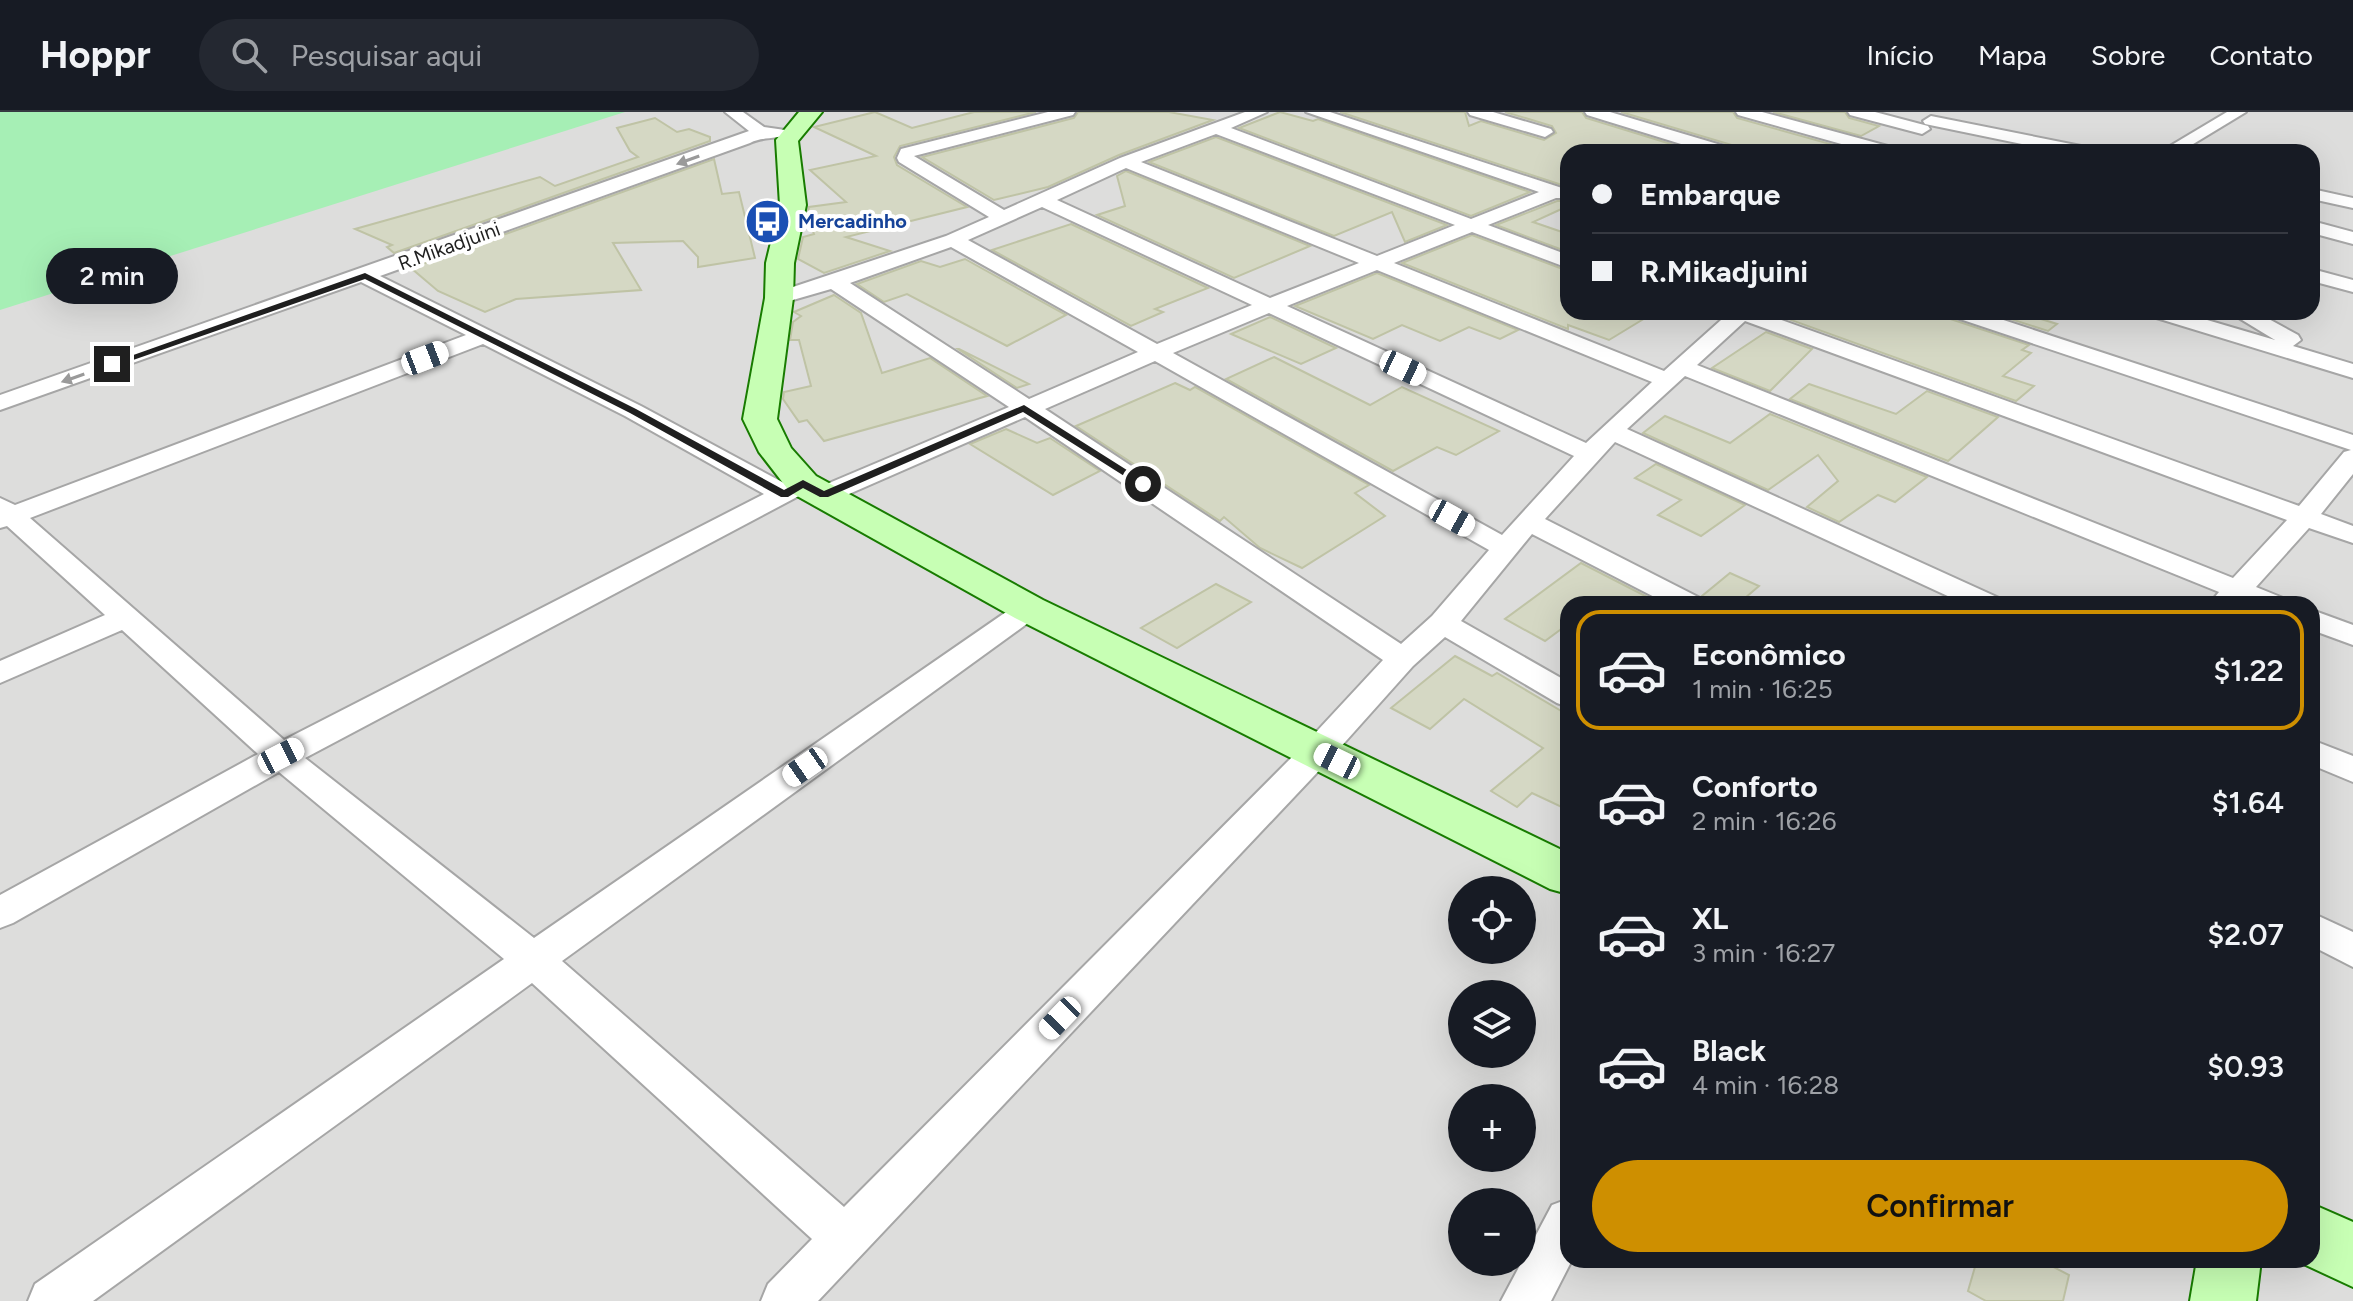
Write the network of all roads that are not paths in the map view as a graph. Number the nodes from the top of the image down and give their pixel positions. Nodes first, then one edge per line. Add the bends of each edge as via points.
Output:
1 (733, 112) edge
2 (811, 112) edge
3 (1067, 112) edge
4 (1259, 112) edge
5 (1314, 112) edge
6 (1476, 112) edge
7 (1593, 112) edge
8 (1747, 112) edge
9 (1856, 112) edge
10 (2238, 112) edge
11 (1926, 126) edge
12 (1218, 129) junction
13 (760, 131) junction
14 (1545, 132) dead end
15 (789, 134) junction
16 (1688, 141) junction
17 (1698, 144) edge
18 (1861, 144) edge
19 (2037, 144) edge
20 (2182, 144) edge
21 (1126, 162) junction
22 (1560, 194) edge
23 (1560, 194) edge
24 (2320, 196) edge
25 (1042, 200) junction
26 (2353, 203) edge
27 (1002, 217) junction
28 (1469, 225) junction
29 (2320, 229) edge
30 (2353, 238) edge
31 (953, 240) junction
32 (1560, 259) edge
33 (1376, 263) junction
34 (365, 276) junction
35 (2320, 277) edge
36 (834, 282) junction
37 (2353, 286) edge
38 (779, 298) junction
39 (1269, 306) junction
40 (1735, 320) edge
41 (1750, 320) edge
42 (1982, 320) edge
43 (2183, 320) edge
44 (2254, 320) edge
45 (484, 336) junction
46 (1154, 353) junction
47 (2311, 360) junction
48 (2353, 371) edge
49 (1676, 374) junction
50 (0, 403) edge
51 (1024, 408) junction
52 (1611, 431) junction
53 (2353, 443) edge
54 (1591, 455) junction
55 (2353, 457) edge
56 (804, 491) junction
57 (5, 514) edge
58 (2304, 518) junction
59 (1528, 521) junction
60 (2353, 535) edge
61 (1506, 548) junction
62 (1674, 596) edge
63 (1972, 596) edge
64 (2228, 596) edge
65 (2231, 596) edge
66 (1029, 609) junction
67 (124, 618) junction
68 (2320, 622) edge
69 (1443, 623) junction
70 (2353, 636) edge
71 (1402, 659) junction
72 (0, 673) edge
73 (1560, 691) edge
74 (1317, 752) junction
75 (281, 756) junction
76 (2320, 756) edge
77 (2353, 770) edge
78 (1560, 871) edge
79 (0, 913) edge
80 (2320, 932) edge
81 (2353, 951) edge
82 (532, 959) junction
83 (1560, 1236) edge
84 (846, 1239) junction
85 (2320, 1239) edge
86 (2353, 1255) edge
87 (2228, 1268) edge
88 (52, 1301) edge
89 (785, 1301) edge
90 (1525, 1301) edge
91 (2223, 1301) edge

1 - 13 street
2 - 15 street
3 - 27 street via 907,153 905,158
4 - 12 street
5 - 22 street
6 - 14 street
7 - 16 street
8 - 16 street
8 - 18 street
9 - 11 street
10 - 20 street
11 - 19 street
12 - 21 street
12 - 28 street
13 - 15 street
13 -> 34 street, R.Mikadjuini
15 - 38 street via 793,205 780,263
16 - 17 street
21 - 25 street
21 - 33 street
23 - 28 street
24 - 26 street
25 - 27 street
25 - 39 street
27 - 31 street
28 - 32 street
28 - 33 street
29 - 30 street
31 - 36 street
31 - 46 street
33 - 39 street
33 - 49 street
34 - 45 street
34 -> 50 street, R.Mikadjuini
35 - 37 street
36 - 38 street
36 - 51 street
38 - 56 street via 760,419
39 - 46 street
39 - 54 street
40 - 49 street
41 - 58 street
42 - 53 street
43 - 47 street
44 - 47 street via 2292,341
45 - 56 street
45 - 57 street
46 - 51 street
46 - 61 street
47 - 48 street
49 - 52 street
49 - 64 street
51 - 56 street
51 - 71 street
52 - 54 street
52 - 63 street
54 - 59 street
55 - 58 street
56 - 66 street
56 - 75 street
57 - 67 street
58 - 60 street
58 - 65 street
59 - 61 street
59 - 62 street
61 - 69 street
66 - 74 street
66 - 82 street
67 - 72 street
67 - 75 street
68 - 70 street
69 - 71 street
69 - 73 street
71 - 74 street
74 - 78 street
74 - 84 street
75 - 79 street
75 - 82 street
76 - 77 street
80 - 81 street
82 - 84 street
82 - 88 street
83 - 90 street
84 - 89 street
85 - 86 street
87 - 91 street

